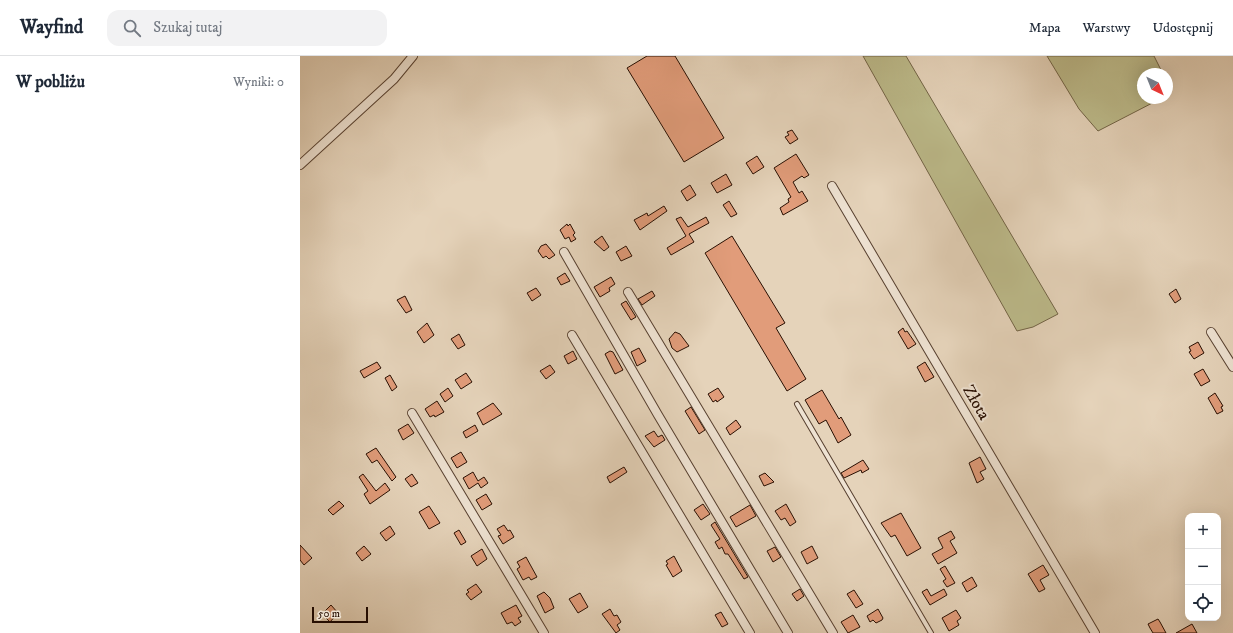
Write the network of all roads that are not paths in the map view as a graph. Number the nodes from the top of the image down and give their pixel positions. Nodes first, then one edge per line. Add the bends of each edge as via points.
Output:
1 (413, 56) edge
2 (300, 165) edge
3 (832, 186) dead end
4 (564, 252) dead end
5 (628, 292) dead end
6 (1211, 332) dead end
7 (572, 335) dead end
8 (1233, 367) edge
9 (797, 404) dead end
10 (412, 413) dead end
11 (544, 633) edge
12 (750, 633) edge
13 (788, 633) edge
14 (834, 633) edge
15 (931, 633) edge
16 (1095, 633) edge

1 - 2 street via 394,79
3 - 16 street, Złota
4 - 13 street
5 - 14 street
6 - 8 street
7 - 12 street
9 - 15 lane
10 - 11 street

